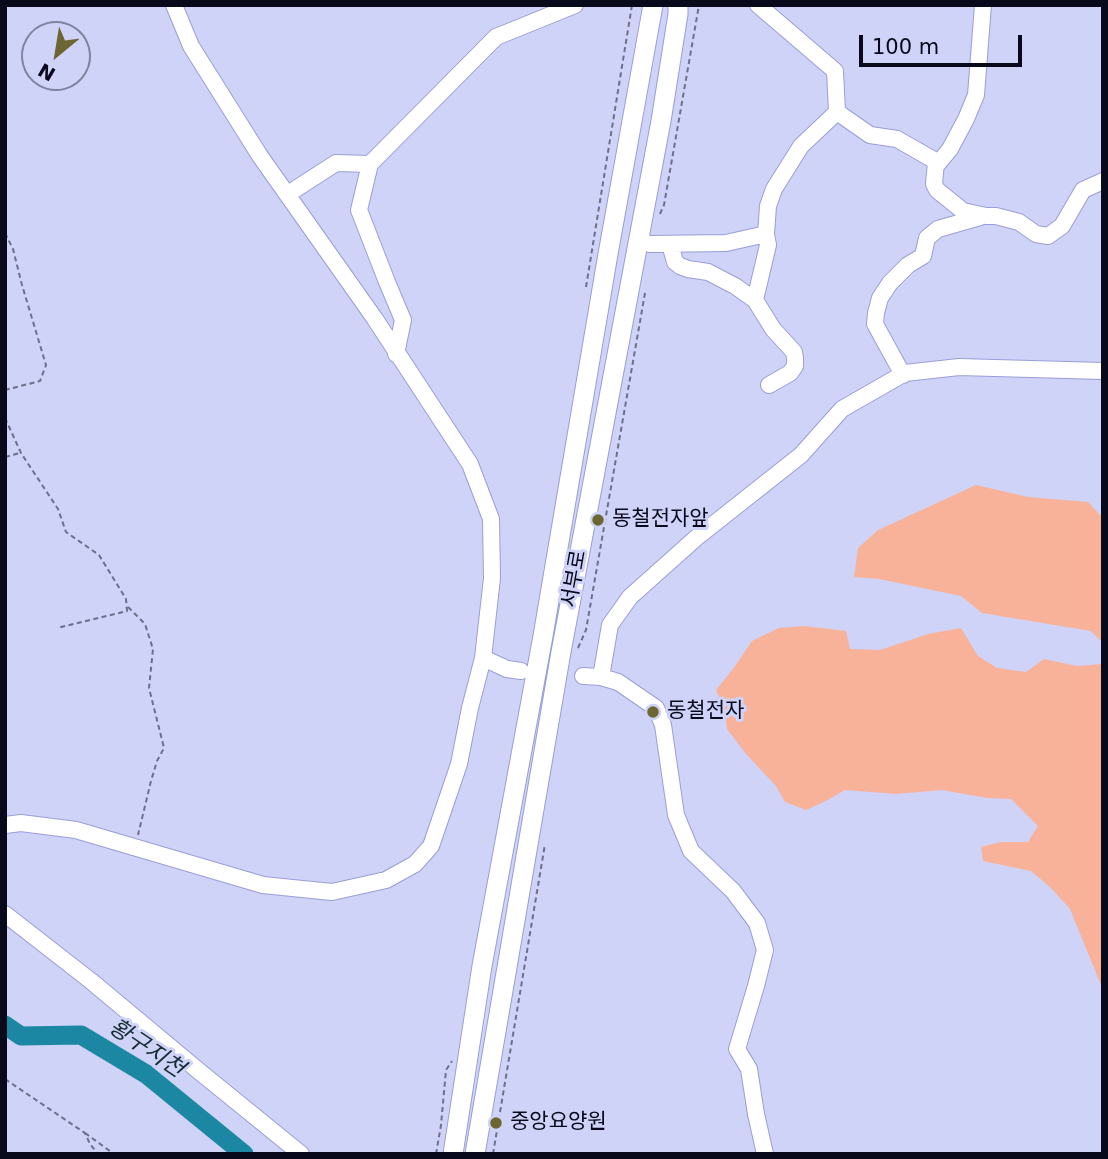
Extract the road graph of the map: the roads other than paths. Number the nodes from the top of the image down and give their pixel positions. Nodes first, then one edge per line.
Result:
1 (174, 5) edge
2 (575, 5) edge
3 (653, 5) edge
4 (678, 5) edge
5 (758, 5) edge
6 (983, 5) edge
7 (836, 112) junction
8 (370, 164) junction
9 (936, 166) junction
10 (1103, 181) edge
11 (288, 194) junction
12 (986, 216) junction
13 (766, 234) junction
14 (638, 241) junction
15 (670, 244) junction
16 (755, 300) junction
17 (396, 354) junction
18 (1103, 371) edge
19 (903, 375) junction
20 (769, 385) dead end
21 (483, 658) junction
22 (521, 671) dead end
23 (583, 676) dead end
24 (601, 677) junction
25 (5, 825) edge
26 (5, 914) edge
27 (301, 1154) edge
28 (453, 1154) edge
29 (475, 1154) edge
30 (765, 1154) edge

1 - 11 street
2 - 8 street
3 - 28 main road, 서부로
4 - 14 main road, 서부로
5 - 7 street
6 - 9 street
7 - 9 street
7 - 13 street
8 - 11 street
8 - 17 street
9 - 12 street
10 - 12 street
11 - 17 street
12 - 19 street
13 - 15 street
13 - 16 street
14 - 15 street
14 - 29 main road, 서부로
15 - 16 street
16 - 20 street
17 - 21 street
18 - 19 street
19 - 24 street
21 - 22 street
21 - 25 street
23 - 24 street
24 - 30 street
26 - 27 street

